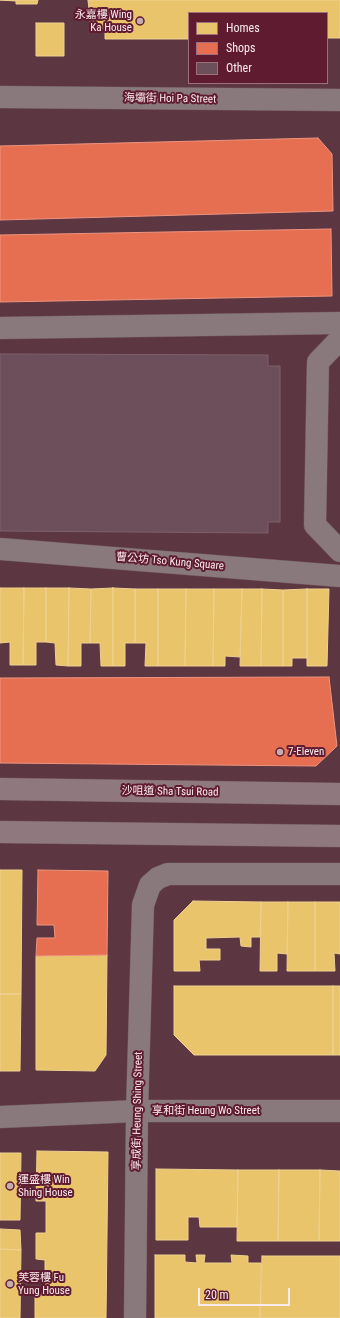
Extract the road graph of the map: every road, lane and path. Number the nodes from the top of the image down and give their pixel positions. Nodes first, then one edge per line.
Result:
1 (0, 98) edge
2 (340, 100) edge
3 (340, 323) edge
4 (0, 328) edge
5 (340, 339) edge
6 (0, 549) edge
7 (340, 551) edge
8 (340, 576) edge
9 (0, 789) edge
10 (340, 794) edge
11 (0, 832) edge
12 (340, 836) edge
13 (340, 874) edge
14 (138, 1111) junction
15 (340, 1111) edge
16 (0, 1117) edge
17 (135, 1318) edge

1 - 2 street, 海壩街 Hoi Pa Street
3 - 4 street
5 - 7 street
6 - 8 street, 曹公坊 Tso Kung Square
9 - 10 main road, 沙咀道 Sha Tsui Road
11 - 12 main road
13 - 14 street, 享成街 Heung Shing Street
14 - 15 street, 享和街 Heung Wo Street
14 - 16 street, 享和街 Heung Wo Street
14 - 17 street, 享成街 Heung Shing Street

